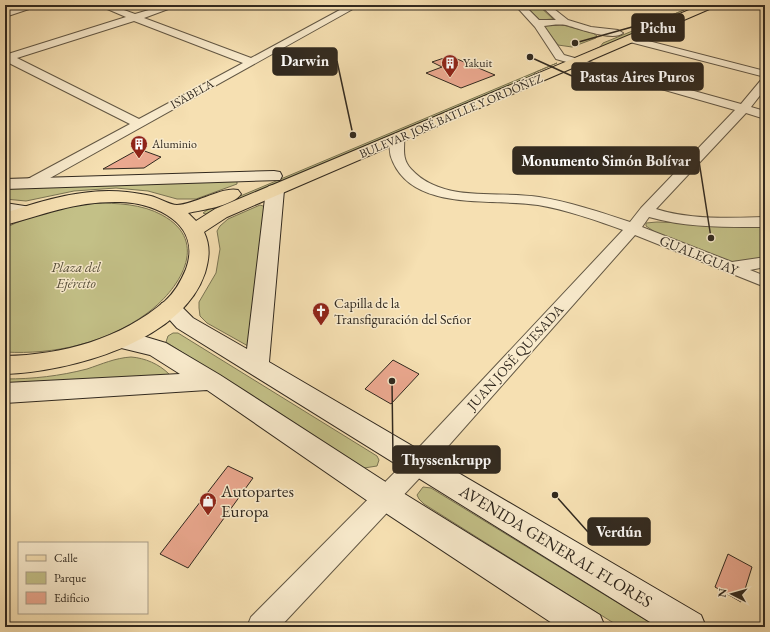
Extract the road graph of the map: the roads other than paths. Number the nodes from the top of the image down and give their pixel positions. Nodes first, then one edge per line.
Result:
1 (37, 5) edge
2 (102, 5) edge
3 (175, 5) edge
4 (356, 5) edge
5 (519, 5) edge
6 (544, 5) edge
7 (685, 5) edge
8 (710, 5) edge
9 (5, 14) edge
10 (135, 18) junction
11 (565, 22) junction
12 (537, 23) junction
13 (618, 33) junction
14 (629, 40) junction
15 (6, 57) edge
16 (560, 57) junction
17 (251, 62) junction
18 (576, 62) junction
19 (765, 74) edge
20 (765, 82) edge
21 (743, 109) junction
22 (765, 115) edge
23 (138, 124) junction
24 (398, 138) junction
25 (275, 183) junction
26 (5, 184) edge
27 (29, 184) junction
28 (5, 208) edge
29 (25, 211) junction
30 (172, 211) junction
31 (646, 211) junction
32 (5, 219) edge
33 (765, 222) edge
34 (633, 228) junction
35 (194, 231) junction
36 (765, 262) edge
37 (729, 268) junction
38 (765, 282) edge
39 (170, 308) junction
40 (121, 340) junction
41 (5, 365) edge
42 (257, 366) junction
43 (211, 381) junction
44 (5, 394) edge
45 (419, 463) junction
46 (385, 497) junction
47 (261, 627) edge
48 (588, 627) edge
49 (689, 627) edge

1 - 9 street
2 - 10 street
3 - 10 street
4 - 17 street, ISABELA
5 - 12 street
6 - 11 street
7 - 13 main road, BULEVAR JOSÉ BATLLE Y ORDÓÑEZ
8 - 14 main road, BULEVAR JOSÉ BATLLE Y ORDÓÑEZ
10 - 15 street
10 - 17 street
11 - 12 street
11 - 13 street
12 - 16 street
13 - 16 main road, BULEVAR JOSÉ BATLLE Y ORDÓÑEZ
14 - 18 main road, BULEVAR JOSÉ BATLLE Y ORDÓÑEZ
14 - 19 street
15 - 23 street
16 - 18 street
16 - 25 main road, BULEVAR JOSÉ BATLLE Y ORDÓÑEZ
17 - 23 street, ISABELA
18 - 21 street
18 - 24 main road, BULEVAR JOSÉ BATLLE Y ORDÓÑEZ
20 - 21 street, JUAN JOSÉ QUESADA
21 - 22 street
21 - 31 street, JUAN JOSÉ QUESADA
23 - 27 street, ISABELA
24 - 25 main road, BULEVAR JOSÉ BATLLE Y ORDÓÑEZ
24 - 34 street, GUALEGUAY
25 - 27 main road, BULEVAR JOSÉ BATLLE Y ORDÓÑEZ
25 - 30 main road, BULEVAR JOSÉ BATLLE Y ORDÓÑEZ
25 - 35 main road, BULEVAR JOSÉ BATLLE Y ORDÓÑEZ
25 - 42 main road
26 - 27 main road
28 - 29 main road
29 - 30 main road
29 - 32 main road
30 - 35 main road
31 - 33 street
31 - 34 street, JUAN JOSÉ QUESADA
34 - 37 street, GUALEGUAY
34 - 45 street, JUAN JOSÉ QUESADA
35 - 39 main road
36 - 37 street
37 - 38 street, GUALEGUAY
39 - 40 main road
39 - 42 main road, AVENIDA GENERAL FLORES
40 - 41 main road
40 - 43 main road
42 - 45 main road, AVENIDA GENERAL FLORES
43 - 44 main road
43 - 46 main road
45 - 46 street, JUAN JOSÉ QUESADA
45 - 49 main road, AVENIDA GENERAL FLORES
46 - 47 street, JUAN JOSÉ QUESADA
46 - 48 main road

